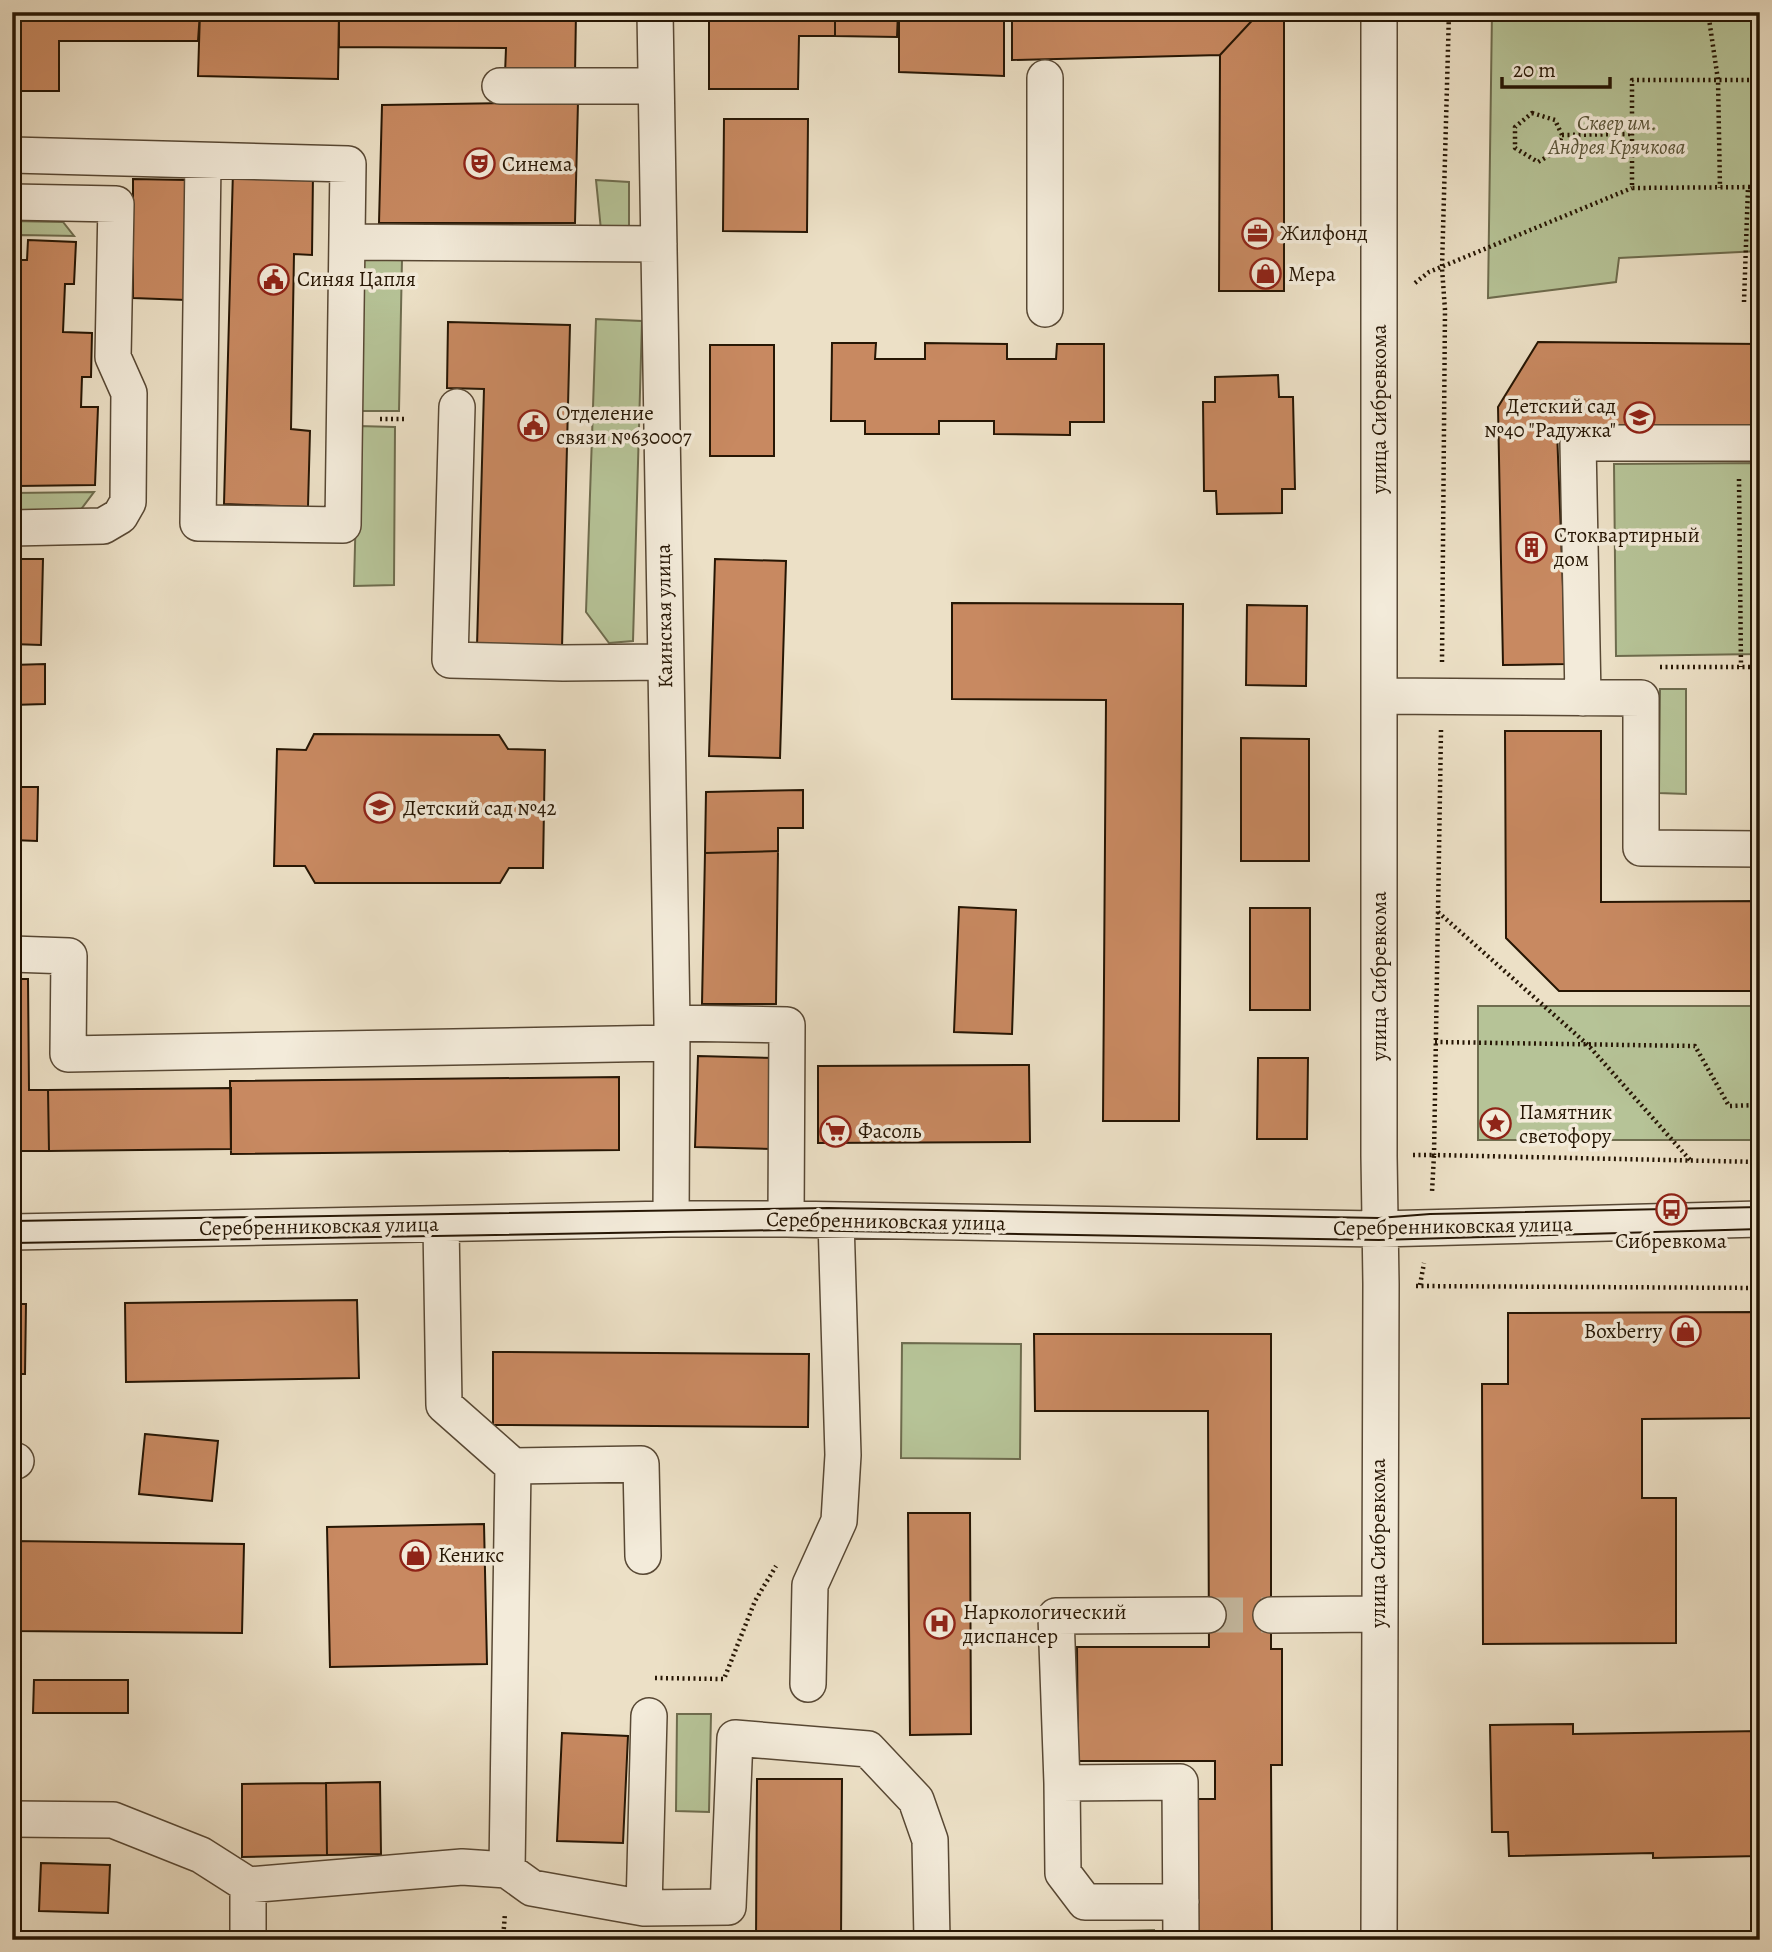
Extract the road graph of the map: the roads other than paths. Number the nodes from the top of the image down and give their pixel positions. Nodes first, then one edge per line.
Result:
1 (655, 12) edge
2 (1379, 12) edge
3 (1045, 78) dead end
4 (500, 86) dead end
5 (656, 86) junction
6 (12, 155) edge
7 (203, 161) junction
8 (12, 202) edge
9 (347, 242) junction
10 (659, 244) junction
11 (1045, 309) dead end
12 (457, 407) dead end
13 (1749, 443) edge
14 (12, 527) edge
15 (664, 662) junction
16 (1379, 696) junction
17 (1583, 698) junction
18 (1760, 849) edge
19 (12, 954) edge
20 (671, 1033) junction
21 (671, 1219) junction
22 (786, 1219) junction
23 (1760, 1219) edge
24 (836, 1220) junction
25 (442, 1224) junction
26 (1379, 1229) junction
27 (12, 1232) edge
28 (513, 1466) junction
29 (643, 1556) dead end
30 (1378, 1614) junction
31 (1208, 1615) tunnel mouth
32 (1271, 1615) tunnel mouth
33 (808, 1684) dead end
34 (649, 1716) dead end
35 (1062, 1783) junction
36 (12, 1819) edge
37 (507, 1870) junction
38 (248, 1885) junction
39 (1181, 1902) junction
40 (644, 1908) junction
41 (248, 1940) edge
42 (932, 1940) edge
43 (1181, 1940) edge
44 (1378, 1940) edge

1 - 5 street, Каинская улица
2 - 16 street, улица Сибревкома
3 - 11 street
4 - 5 street
5 - 10 street, Каинская улица
6 - 7 street
7 - 9 street
7 - 9 street
8 - 14 street
9 - 10 street
10 - 15 street, Каинская улица
12 - 15 street
13 - 17 street
15 - 20 street, Каинская улица
16 - 17 street
16 - 26 street, улица Сибревкома
17 - 18 street
19 - 20 street
20 - 21 street, Каинская улица
20 - 22 street
21 - 22 street, Серебренниковская улица
21 - 25 street, Серебренниковская улица
22 - 24 street, Серебренниковская улица
23 - 26 street, Серебренниковская улица
24 - 26 street, Серебренниковская улица
24 - 33 street
25 - 27 street, Серебренниковская улица
25 - 28 street
26 - 30 street, улица Сибревкома
28 - 29 street
28 - 37 street
30 - 32 street
30 - 44 street, улица Сибревкома
31 - 35 street
34 - 40 street
35 - 39 street
35 - 39 street
36 - 38 street
37 - 38 street
37 - 40 street
38 - 41 street
39 - 43 street
40 - 42 street

